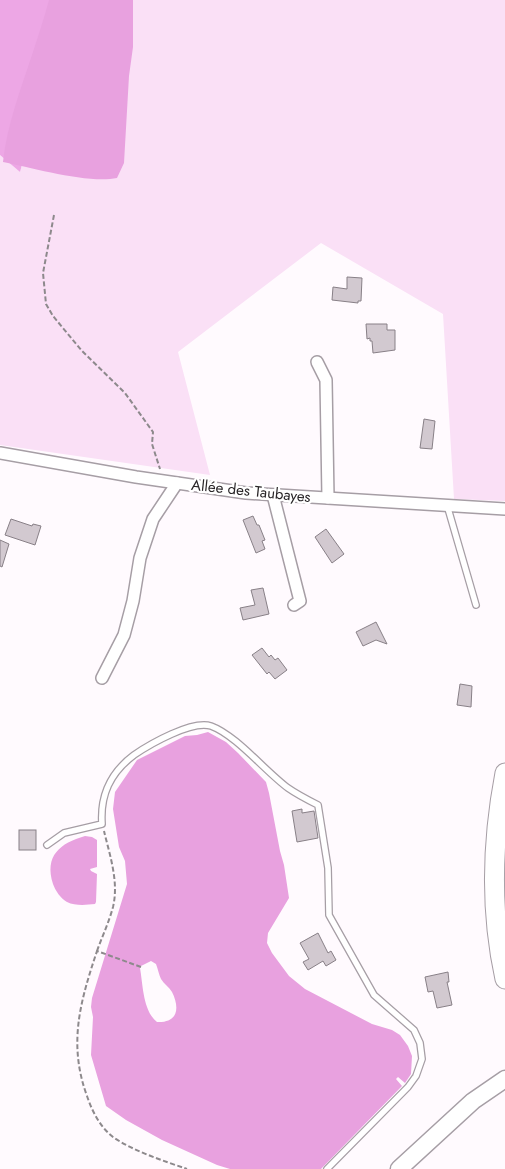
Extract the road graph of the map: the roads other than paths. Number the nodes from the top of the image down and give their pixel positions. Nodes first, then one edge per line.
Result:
1 (317, 362) dead end
2 (0, 453) edge
3 (177, 483) junction
4 (273, 495) junction
5 (328, 498) junction
6 (447, 505) junction
7 (505, 509) edge
8 (294, 605) dead end
9 (476, 605) dead end
10 (102, 678) dead end
11 (505, 772) edge
12 (47, 845) dead end
13 (505, 979) edge
14 (505, 1079) edge
15 (327, 1169) edge
16 (399, 1169) edge

1 - 5 street
2 - 3 street, Allée des Taubayes
3 - 4 street, Allée des Taubayes
3 - 10 street
4 - 5 street, Allée des Taubayes
4 - 8 street
5 - 6 street, Allée des Taubayes
6 - 7 street, Allée des Taubayes
6 - 9 lane
11 - 13 main road
12 - 15 lane
14 - 16 main road

